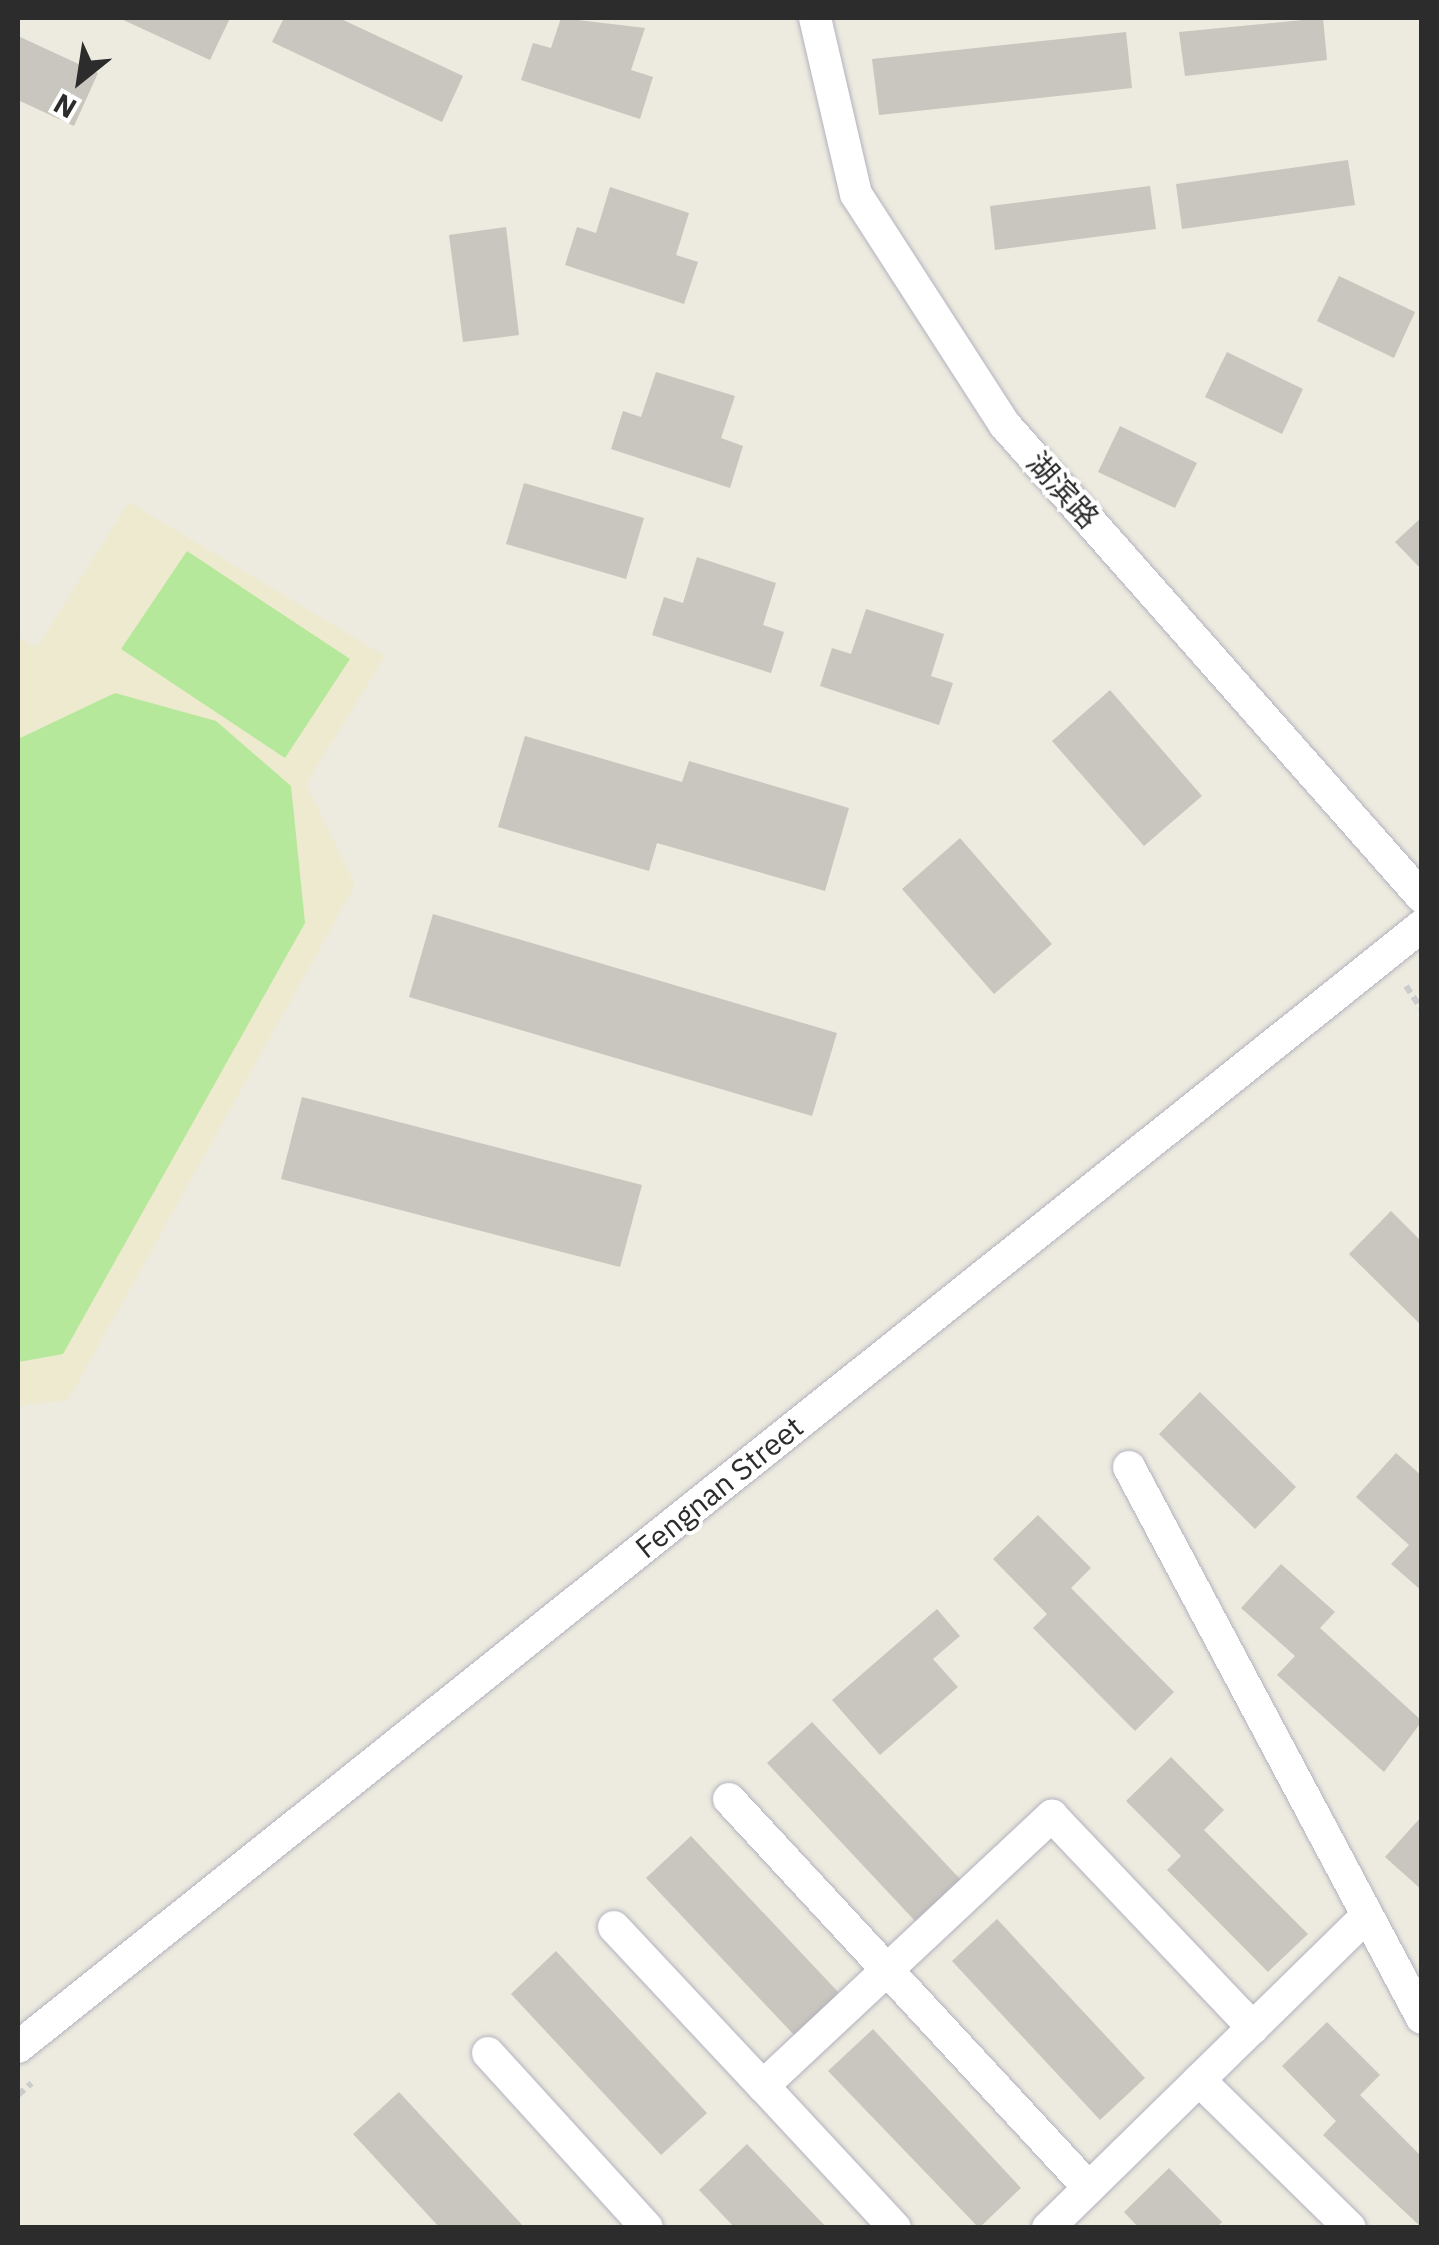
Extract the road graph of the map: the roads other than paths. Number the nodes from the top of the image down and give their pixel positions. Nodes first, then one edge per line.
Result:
1 (815, 18) edge
2 (1422, 898) edge
3 (1422, 926) edge
4 (1129, 1467) dead end
5 (728, 1800) dead end
6 (1367, 1916) junction
7 (614, 1928) dead end
8 (887, 1969) junction
9 (1422, 2018) edge
10 (1253, 2028) junction
11 (18, 2047) edge
12 (488, 2053) dead end
13 (1199, 2080) junction
14 (763, 2086) junction
15 (1089, 2188) junction
16 (647, 2228) edge
17 (895, 2228) edge
18 (1048, 2228) edge
19 (1350, 2228) edge

1 - 2 street, 湖滨路
3 - 11 street, Fengnan Street
4 - 6 street
5 - 8 street
6 - 9 street
6 - 10 street
7 - 14 street
8 - 10 street
8 - 14 street
8 - 15 street
10 - 13 street
12 - 16 street
13 - 15 street
13 - 19 street
14 - 17 street
15 - 18 street

